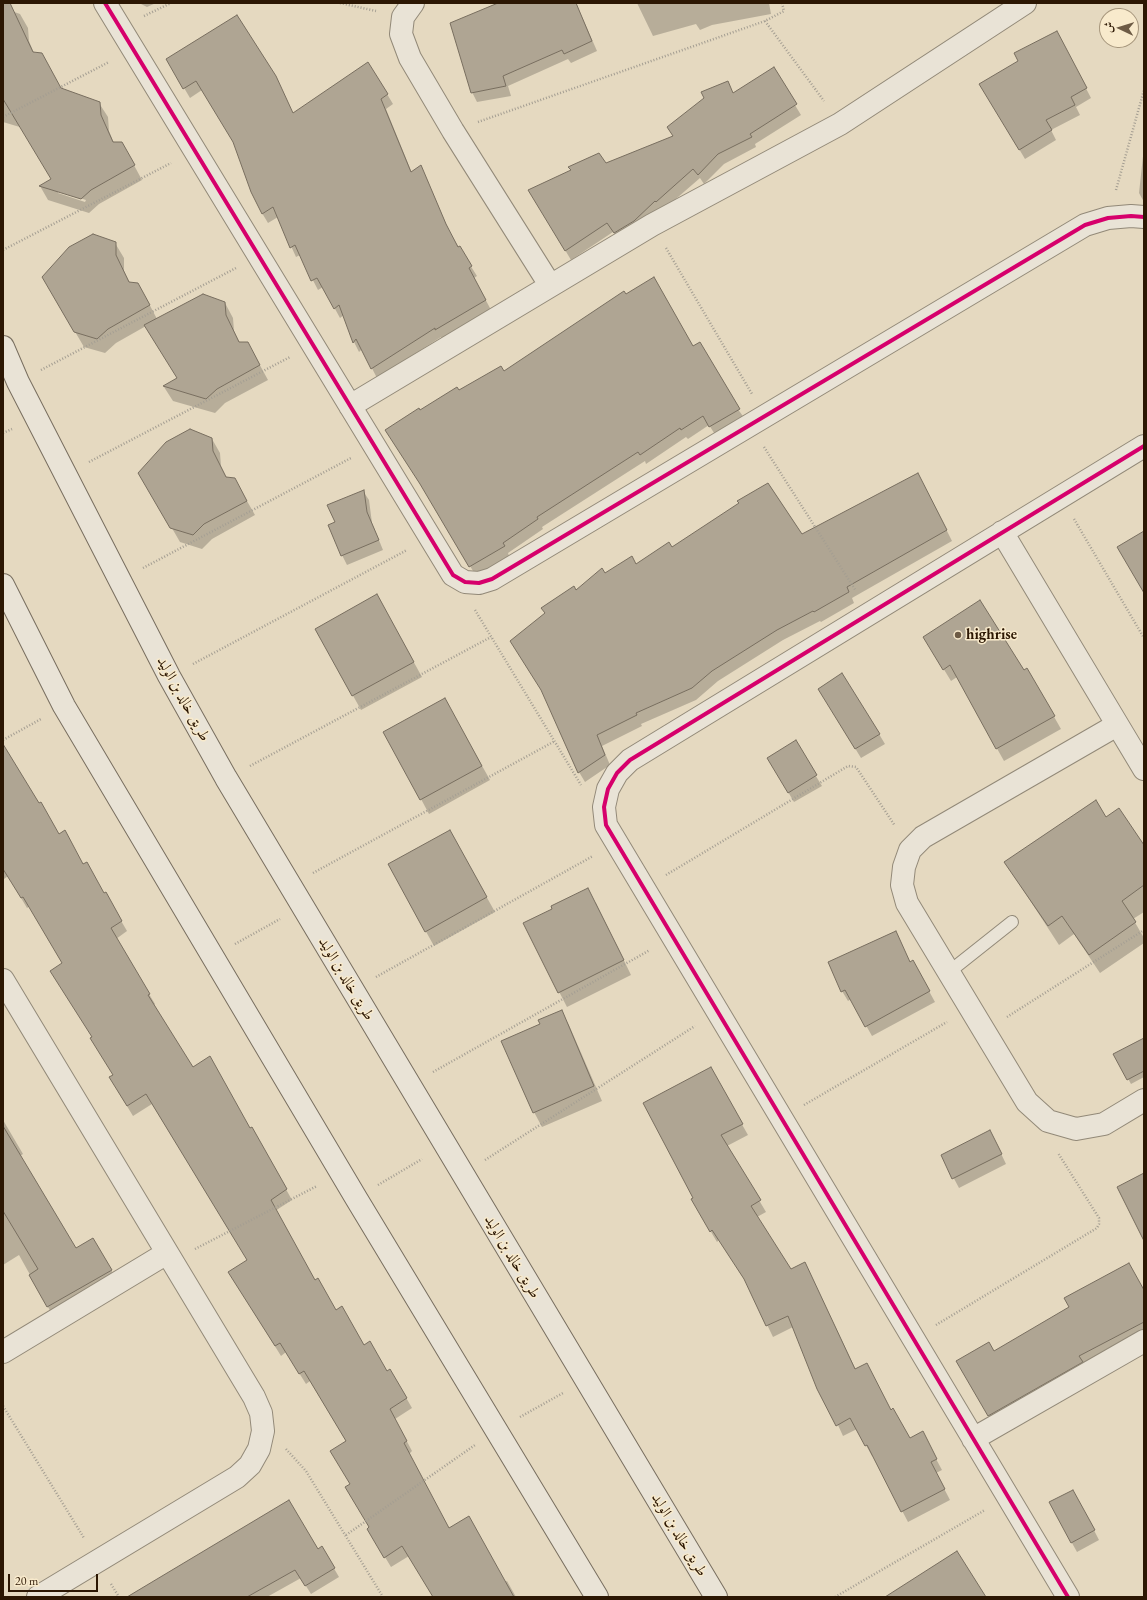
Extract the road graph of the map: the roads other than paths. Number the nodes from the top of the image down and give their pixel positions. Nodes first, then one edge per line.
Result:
1 (105, 3) edge
2 (1025, 3) edge
3 (408, 10) edge
4 (1144, 217) edge
5 (550, 285) junction
6 (3, 347) edge
7 (350, 406) junction
8 (1144, 446) edge
9 (1002, 532) junction
10 (3, 585) edge
11 (1117, 725) junction
12 (1144, 769) edge
13 (1012, 922) dead end
14 (949, 972) junction
15 (3, 980) edge
16 (1144, 1100) edge
17 (169, 1257) junction
18 (1144, 1341) edge
19 (3, 1352) edge
20 (973, 1439) junction
21 (38, 1597) edge
22 (597, 1597) edge
23 (716, 1597) edge
24 (1068, 1597) edge

1 - 7 street
2 - 5 street
3 - 5 street
4 - 7 street
5 - 7 street
6 - 23 street, طريق خالد بن الوليد
8 - 9 street
9 - 11 street
9 - 20 street
10 - 22 street
11 - 12 street
11 - 14 street
13 - 14 lane
14 - 16 street
15 - 17 street
17 - 19 street
17 - 21 street
18 - 20 street
20 - 24 street

